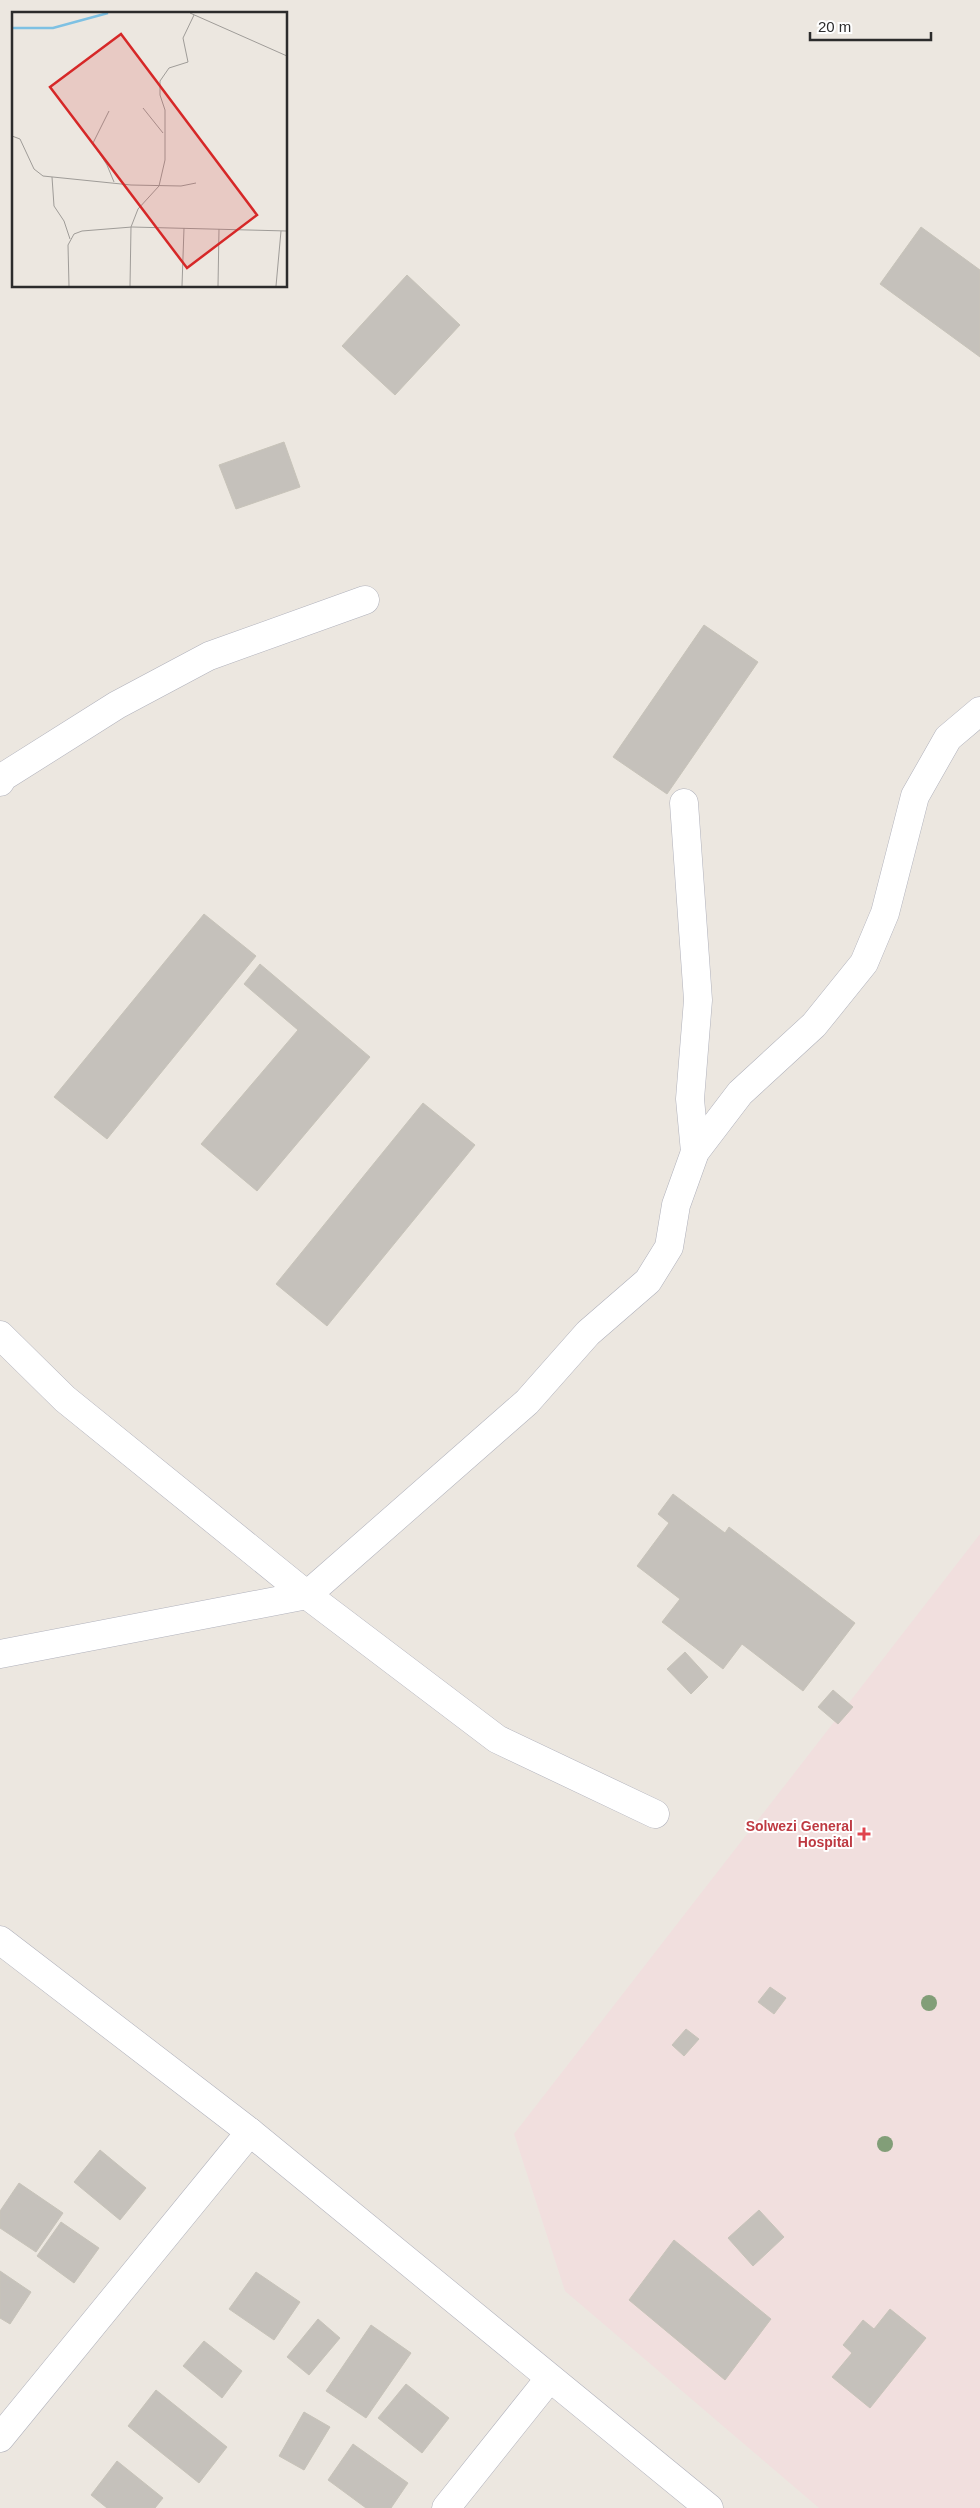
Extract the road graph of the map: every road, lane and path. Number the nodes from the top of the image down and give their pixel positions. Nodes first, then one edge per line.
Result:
1 (364, 600) dead end
2 (980, 711) edge
3 (0, 782) edge
4 (684, 803) dead end
5 (695, 1152) junction
6 (0, 1335) edge
7 (307, 1595) junction
8 (0, 1654) edge
9 (655, 1814) dead end
10 (0, 1940) edge
11 (250, 2132) junction
12 (549, 2379) junction
13 (0, 2438) edge
14 (446, 2508) edge
15 (709, 2508) edge

1 - 3 street
2 - 5 street
4 - 5 street
5 - 7 street
6 - 7 street
7 - 8 street
7 - 9 street
10 - 11 street
11 - 12 street
11 - 13 street
12 - 14 street
12 - 15 street

